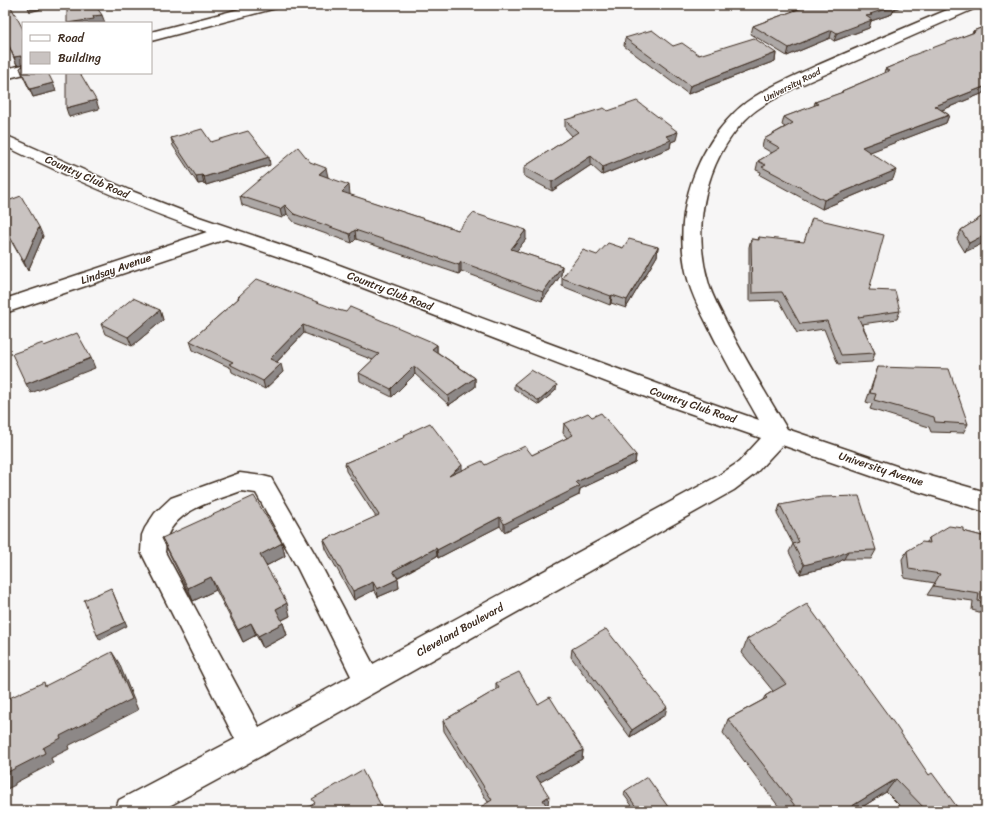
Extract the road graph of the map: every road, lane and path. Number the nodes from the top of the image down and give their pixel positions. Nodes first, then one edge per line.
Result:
1 (271, 5) edge
2 (971, 5) edge
3 (152, 37) edge
4 (22, 70) edge
5 (5, 74) edge
6 (5, 140) edge
7 (227, 232) junction
8 (5, 306) edge
9 (778, 434) junction
10 (986, 502) edge
11 (368, 681) junction
12 (253, 745) junction
13 (130, 811) edge

1 - 3 street
2 - 9 street, University Road
4 - 5 street
6 - 7 street, Country Club Road
7 - 8 street, Lindsay Avenue
7 - 9 street, Country Club Road
9 - 10 street, University Avenue
9 - 11 street, Cleveland Boulevard
11 - 12 street, Cleveland Boulevard
11 - 12 street
12 - 13 street, Cleveland Boulevard

